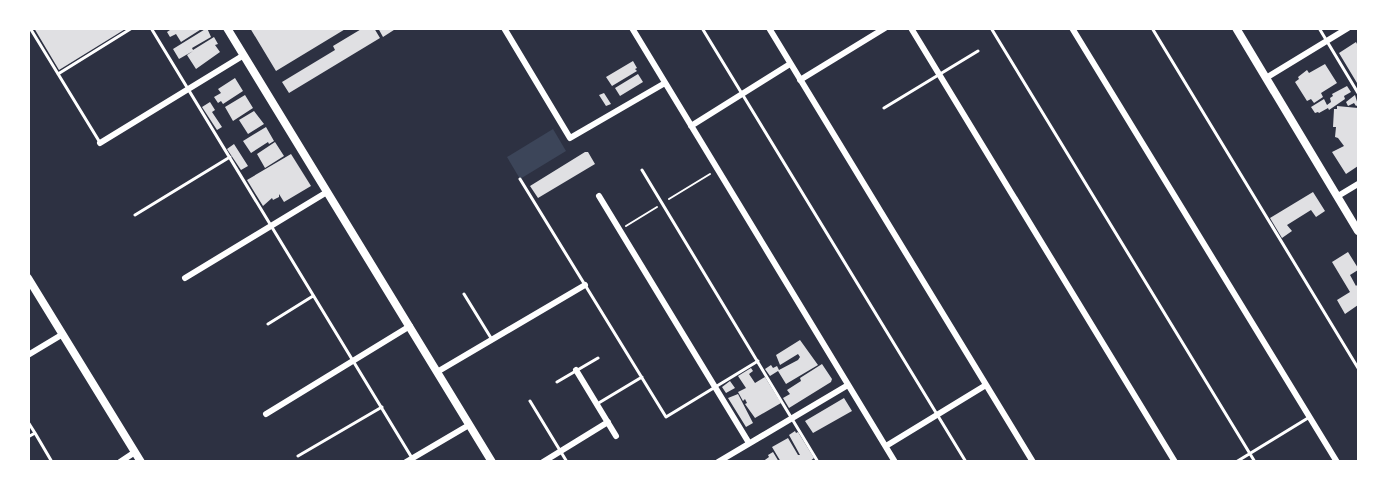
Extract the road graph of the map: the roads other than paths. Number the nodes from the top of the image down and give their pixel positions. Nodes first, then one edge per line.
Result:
1 (30, 28) edge
2 (132, 28) edge
3 (151, 28) edge
4 (227, 28) edge
5 (504, 28) edge
6 (632, 28) edge
7 (702, 28) edge
8 (769, 28) edge
9 (911, 28) edge
10 (991, 28) edge
11 (1072, 28) edge
12 (1152, 28) edge
13 (1236, 28) edge
14 (1319, 28) edge
15 (1348, 28) edge
16 (880, 30) edge
17 (1327, 41) junction
18 (978, 51) dead end
19 (244, 55) junction
20 (790, 64) junction
21 (58, 74) junction
22 (939, 75) junction
23 (1266, 78) junction
24 (800, 80) junction
25 (664, 82) junction
26 (188, 89) junction
27 (1359, 93) edge
28 (742, 94) junction
29 (884, 108) dead end
30 (691, 126) junction
31 (100, 143) joint
32 (230, 157) junction
33 (642, 170) dead end
34 (520, 179) dead end
35 (1359, 184) edge
36 (327, 192) junction
37 (599, 196) dead end
38 (1338, 196) junction
39 (135, 215) dead end
40 (271, 226) junction
41 (1359, 231) edge
42 (28, 278) edge
43 (185, 278) dead end
44 (585, 285) junction
45 (464, 294) dead end
46 (313, 296) junction
47 (268, 324) dead end
48 (410, 326) junction
49 (63, 334) junction
50 (492, 340) junction
51 (28, 355) edge
52 (598, 358) dead end
53 (353, 360) junction
54 (758, 361) junction
55 (1359, 368) edge
56 (576, 370) junction
57 (437, 372) junction
58 (642, 377) junction
59 (557, 382) dead end
60 (848, 385) junction
61 (986, 385) junction
62 (715, 387) junction
63 (530, 401) dead end
64 (597, 404) junction
65 (381, 407) junction
66 (266, 414) dead end
67 (937, 415) junction
68 (1310, 417) junction
69 (792, 418) junction
70 (608, 422) junction
71 (28, 423) edge
72 (469, 425) junction
73 (35, 433) junction
74 (616, 436) dead end
75 (28, 437) edge
76 (749, 443) junction
77 (886, 446) junction
78 (560, 451) junction
79 (135, 452) junction
80 (1250, 453) junction
81 (298, 456) dead end
82 (409, 460) edge
83 (52, 462) edge
84 (120, 462) edge
85 (141, 462) edge
86 (492, 462) edge
87 (543, 462) edge
88 (567, 462) edge
89 (718, 462) edge
90 (818, 462) edge
91 (895, 462) edge
92 (966, 462) edge
93 (1033, 462) edge
94 (1175, 462) edge
95 (1236, 462) edge
96 (1256, 462) edge
97 (1337, 462) edge

1 - 21 lane
2 - 21 lane
3 - 26 lane
4 - 19 street
5 - 25 street
6 - 25 street
7 - 28 lane
8 - 20 street
9 - 22 street
10 - 80 lane
11 - 68 street
12 - 55 lane
13 - 23 street
14 - 17 lane
15 - 17 street
16 - 24 street
17 - 23 street
17 - 27 lane
18 - 22 lane
19 - 26 street
19 - 36 street
20 - 24 street
20 - 28 street
21 - 31 lane
22 - 29 lane
22 - 94 street
23 - 38 street
24 - 61 street
25 - 30 street
26 - 31 street
26 - 32 lane
28 - 30 street
28 - 67 lane
30 - 60 street
32 - 39 lane
32 - 40 lane
33 - 54 lane
34 - 44 lane
35 - 38 street
36 - 40 street
36 - 48 street
37 - 62 street
38 - 41 street
40 - 43 street
40 - 46 lane
42 - 49 street
44 - 50 street
44 - 58 lane
45 - 50 lane
46 - 47 lane
46 - 53 lane
48 - 53 street
48 - 57 street
49 - 51 street
49 - 79 street
50 - 57 street
52 - 56 lane
53 - 65 lane
53 - 66 street
54 - 62 lane
54 - 69 lane
56 - 59 lane
56 - 64 street
57 - 72 street
58 - 62 lane
58 - 64 lane
60 - 69 street
60 - 77 street
61 - 67 street
61 - 93 street
62 - 76 street
63 - 78 lane
64 - 70 street
65 - 81 lane
65 - 82 lane
67 - 77 street
67 - 92 lane
68 - 80 lane
68 - 97 street
69 - 76 street
69 - 90 lane
70 - 74 street
70 - 78 street
71 - 73 lane
72 - 82 street
72 - 86 street
73 - 75 lane
73 - 83 lane
76 - 89 street
77 - 91 street
78 - 87 street
78 - 88 lane
79 - 84 street
79 - 85 street
80 - 95 lane
80 - 96 lane

